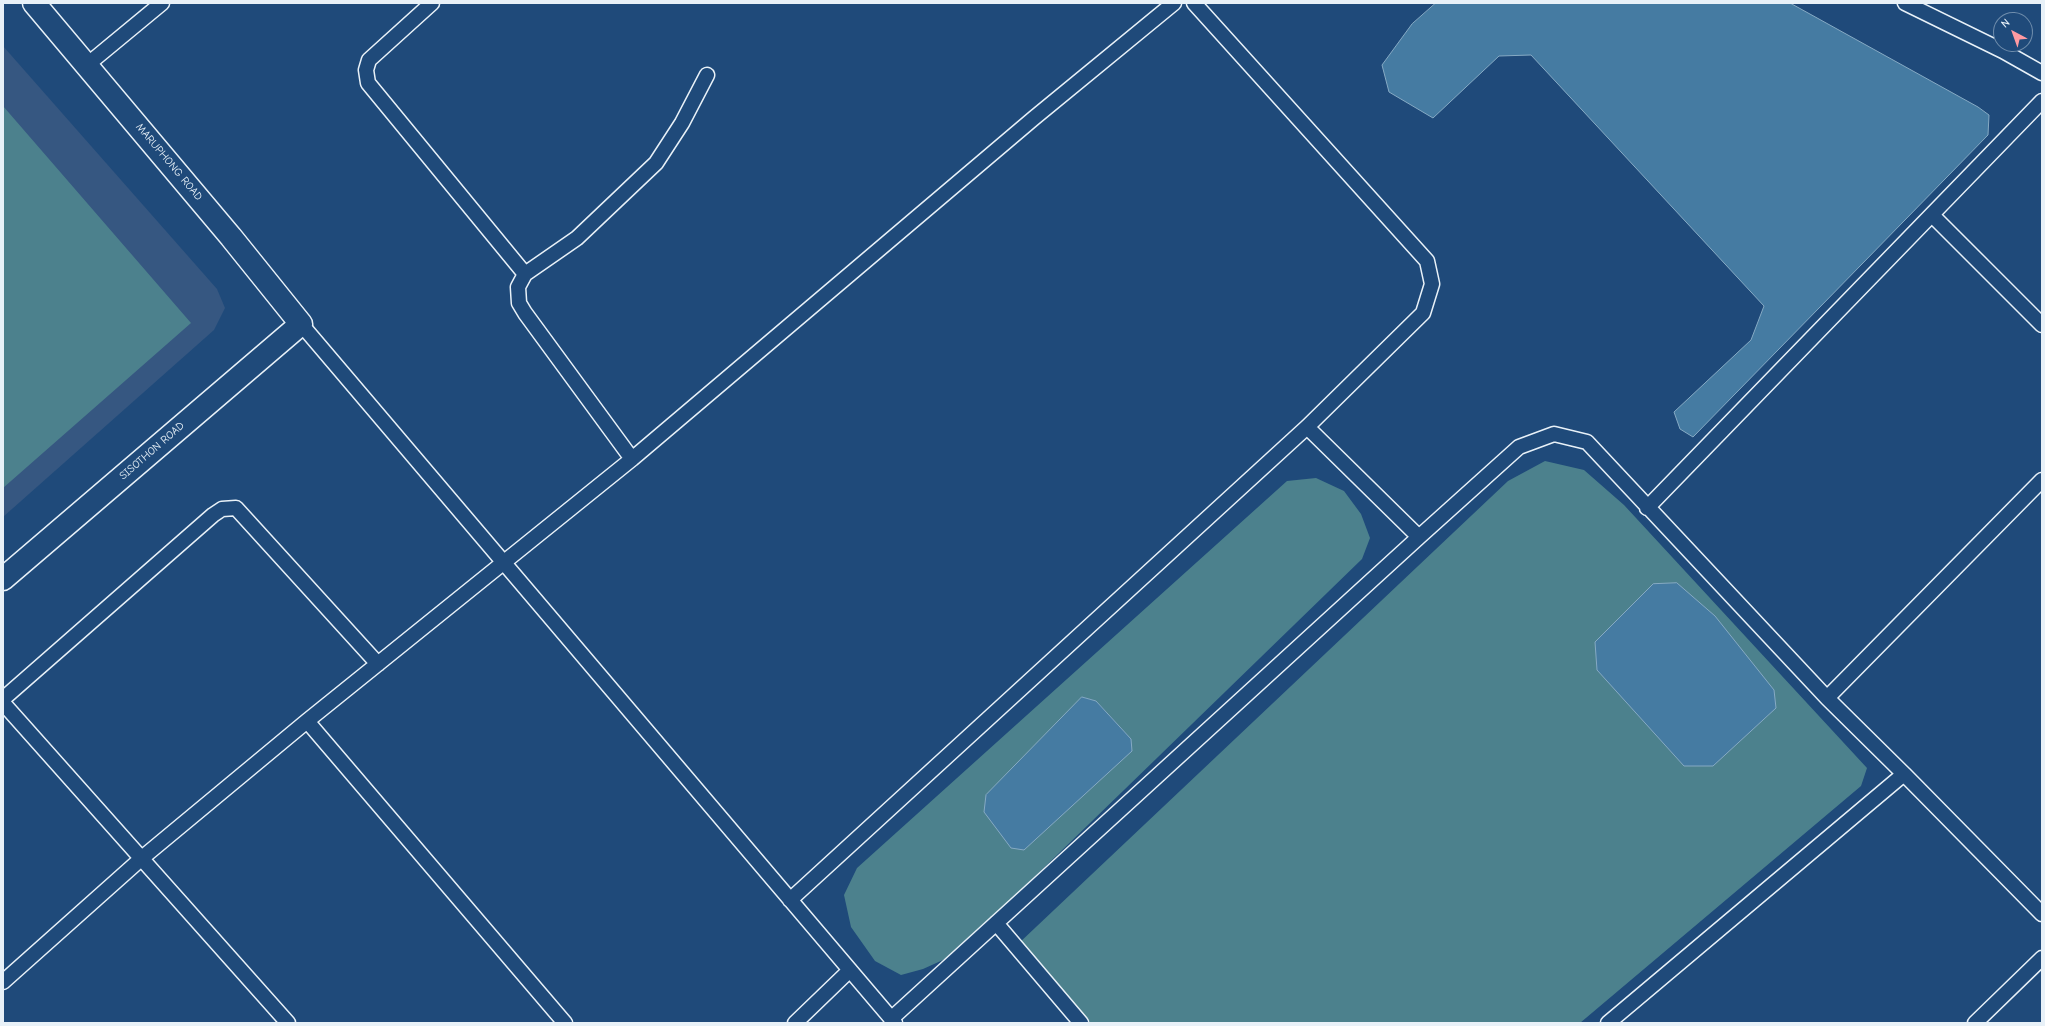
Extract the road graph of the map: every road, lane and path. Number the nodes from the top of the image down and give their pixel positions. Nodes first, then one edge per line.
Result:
1 (34, 3) edge
2 (162, 3) edge
3 (432, 3) edge
4 (1174, 3) edge
5 (1194, 3) edge
6 (1905, 3) edge
7 (87, 65) junction
8 (2042, 73) edge
9 (707, 75) dead end
10 (2042, 100) edge
11 (1932, 215) junction
12 (525, 274) junction
13 (301, 324) junction
14 (2042, 324) edge
15 (1307, 428) junction
16 (632, 458) junction
17 (2042, 480) edge
18 (1647, 508) junction
19 (1418, 537) junction
20 (503, 562) junction
21 (3, 579) edge
22 (378, 664) junction
23 (1827, 698) junction
24 (3, 699) edge
25 (3, 703) edge
26 (307, 721) junction
27 (1904, 774) junction
28 (142, 858) junction
29 (790, 900) junction
30 (2042, 914) edge
31 (996, 923) junction
32 (2042, 958) edge
33 (850, 970) junction
34 (3, 982) edge
35 (893, 1021) edge
36 (288, 1023) edge
37 (565, 1023) edge
38 (795, 1023) edge
39 (1081, 1023) edge
40 (1608, 1023) edge
41 (1975, 1023) edge

1 - 7 main road, MARUPHONG ROAD
2 - 7 lane
3 - 12 lane
4 - 16 lane
5 - 15 lane
6 - 8 lane
7 - 13 main road, MARUPHONG ROAD
9 - 12 lane
10 - 11 lane
11 - 14 lane
11 - 18 lane
12 - 16 lane
13 - 20 lane
13 - 21 main road, SISOTHON ROAD
15 - 19 lane
15 - 29 lane
16 - 20 lane
17 - 23 lane
18 - 19 lane
18 - 23 lane
19 - 31 lane
20 - 22 lane
20 - 29 lane
22 - 24 lane
22 - 26 lane
23 - 27 lane
25 - 28 lane
26 - 28 lane
26 - 37 lane
27 - 30 lane
27 - 40 lane
28 - 34 lane
28 - 36 lane
29 - 33 lane
31 - 35 lane
31 - 39 lane
32 - 41 lane
33 - 35 lane
33 - 38 lane

